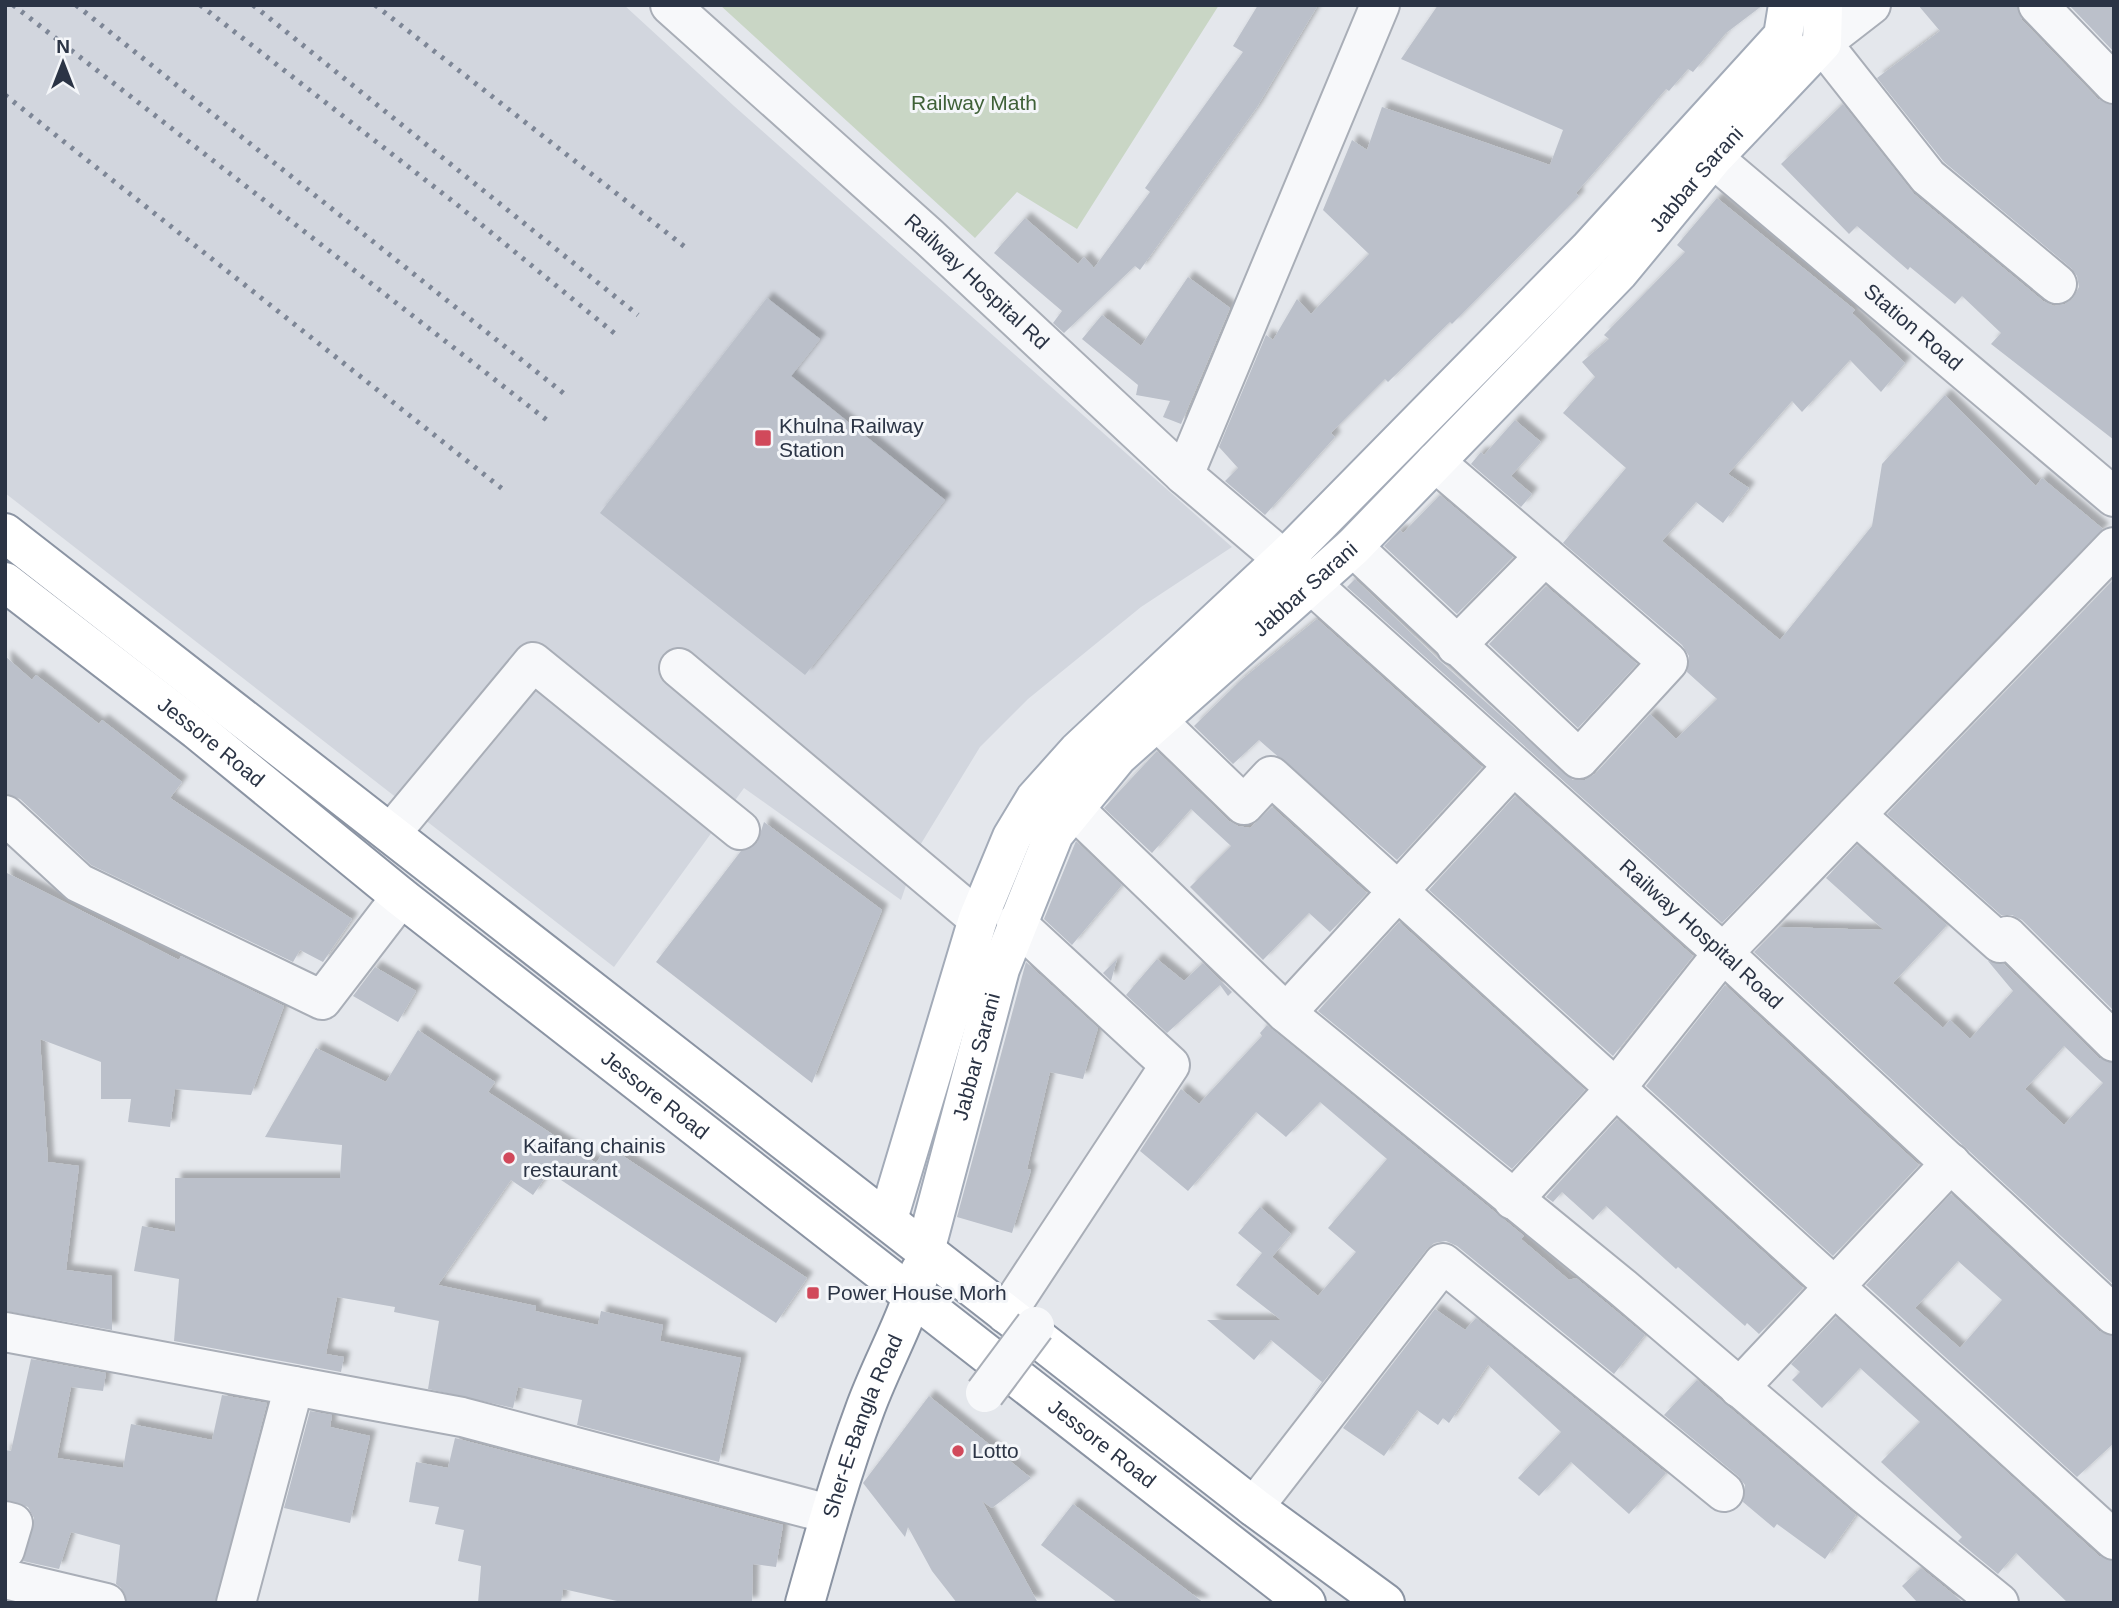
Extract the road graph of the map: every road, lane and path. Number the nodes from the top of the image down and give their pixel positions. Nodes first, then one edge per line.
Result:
1 (670, 5) edge
2 (1380, 5) edge
3 (1788, 5) edge
4 (1823, 5) edge
5 (1871, 5) edge
6 (2038, 5) edge
7 (1822, 43) junction
8 (2114, 84) edge
9 (1713, 158) junction
10 (2057, 284) dead end
11 (1435, 462) junction
12 (1184, 475) junction
13 (2114, 497) edge
14 (5, 533) edge
15 (1353, 547) junction
16 (2114, 547) edge
17 (1545, 556) junction
18 (1283, 559) junction
19 (5, 582) edge
20 (1311, 584) junction
21 (1456, 646) junction
22 (679, 668) dead end
23 (1156, 720) junction
24 (1513, 765) junction
25 (1074, 809) junction
26 (5, 815) edge
27 (1856, 815) junction
28 (740, 830) dead end
29 (391, 833) junction
30 (1397, 890) junction
31 (401, 897) junction
32 (978, 919) junction
33 (1016, 923) junction
34 (1723, 953) junction
35 (1286, 1013) junction
36 (2114, 1042) edge
37 (1616, 1088) junction
38 (1951, 1163) junction
39 (1513, 1200) junction
40 (888, 1219) junction
41 (925, 1251) junction
42 (1836, 1287) junction
43 (914, 1295) junction
44 (2114, 1315) edge
45 (1020, 1320) junction
46 (5, 1332) edge
47 (294, 1385) junction
48 (1739, 1388) junction
49 (985, 1393) dead end
50 (1724, 1492) dead end
51 (1254, 1507) junction
52 (830, 1514) junction
53 (5, 1521) edge
54 (2114, 1540) edge
55 (5, 1550) edge
56 (5, 1579) edge
57 (106, 1603) edge
58 (236, 1603) edge
59 (805, 1603) edge
60 (1307, 1603) edge
61 (1385, 1603) edge
62 (1999, 1603) edge

1 - 12 street, Railway Hospital Rd
2 - 12 street
3 - 18 main road, Jabbar Sarani
4 - 7 main road
5 - 7 street
6 - 8 street
7 - 9 main road, Jabbar Sarani
7 - 10 street
9 - 11 main road, Jabbar Sarani
9 - 13 street, Station Road
11 - 15 main road, Jabbar Sarani
11 - 17 street
12 - 18 street, Railway Hospital Rd
14 - 29 main road
15 - 20 main road, Jabbar Sarani
15 - 21 street
16 - 27 street
17 - 21 street
17 - 21 street
18 - 20 street, Railway Hospital Road
18 - 32 main road, Jabbar Sarani
19 - 31 main road, Jessore Road
20 - 23 main road, Jabbar Sarani
20 - 24 street, Railway Hospital Road
22 - 32 street
23 - 25 main road, Jabbar Sarani
23 - 30 street
24 - 30 street
24 - 34 street, Railway Hospital Road
25 - 33 main road, Jabbar Sarani
25 - 35 street
26 - 31 street
27 - 34 street
27 - 36 street
28 - 29 street
29 - 40 main road
30 - 35 street
30 - 37 street
31 - 43 main road, Jessore Road
32 - 40 main road, Jabbar Sarani
33 - 41 main road, Jabbar Sarani
33 - 45 street
34 - 37 street
34 - 38 street, Railway Hospital Road
35 - 39 street
37 - 39 street
37 - 42 street
38 - 42 street
38 - 44 street, Railway Hospital Road
39 - 48 street
40 - 41 main road
41 - 43 main road, Sher-E-Bangla Road
41 - 45 main road
42 - 48 street
42 - 54 street
43 - 52 main road, Sher-E-Bangla Road
43 - 60 main road, Jessore Road
45 - 49 street, bridge
45 - 51 main road
46 - 47 street
47 - 52 street
47 - 58 street
48 - 62 street
50 - 51 street
51 - 61 main road
52 - 59 main road, Sher-E-Bangla Road
53 - 55 street
56 - 57 street

